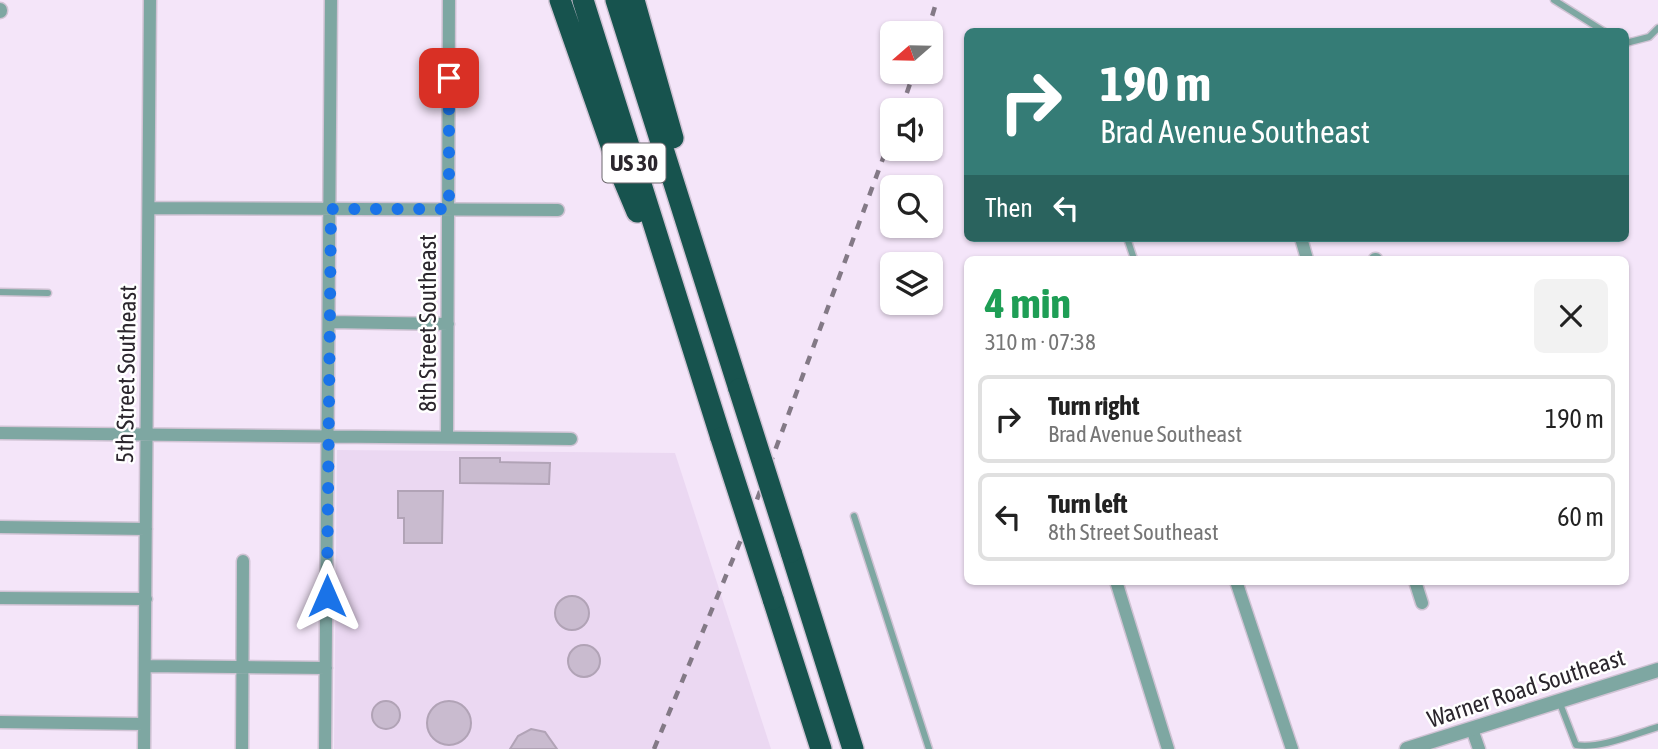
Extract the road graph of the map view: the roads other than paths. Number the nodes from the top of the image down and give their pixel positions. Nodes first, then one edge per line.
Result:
1 (6, 0) edge
2 (150, 0) edge
3 (331, 0) edge
4 (449, 0) edge
5 (561, 0) edge
6 (583, 0) edge
7 (616, 0) edge
8 (634, 0) edge
9 (1554, 0) edge
10 (0, 11) edge
11 (1599, 28) edge
12 (1658, 28) edge
13 (1629, 42) edge
14 (149, 208) junction
15 (331, 209) junction
16 (449, 209) junction
17 (558, 210) dead end
18 (686, 223) junction
19 (0, 292) edge
20 (48, 293) dead end
21 (330, 321) junction
22 (448, 324) junction
23 (685, 325) junction
24 (0, 433) edge
25 (147, 434) junction
26 (328, 436) junction
27 (447, 437) junction
28 (572, 439) dead end
29 (855, 516) dead end
30 (0, 527) edge
31 (146, 529) junction
32 (243, 561) dead end
33 (1117, 585) edge
34 (1237, 585) edge
35 (1416, 585) edge
36 (0, 598) edge
37 (146, 599) junction
38 (1422, 603) dead end
39 (145, 666) junction
40 (242, 668) junction
41 (326, 668) junction
42 (1658, 670) edge
43 (1559, 701) junction
44 (0, 722) edge
45 (145, 724) junction
46 (1658, 727) edge
47 (1472, 729) junction
48 (145, 749) edge
49 (242, 749) edge
50 (326, 749) edge
51 (821, 749) edge
52 (853, 749) edge
53 (929, 749) edge
54 (1168, 749) edge
55 (1292, 749) edge
56 (1407, 749) edge
57 (1479, 749) edge

1 - 10 street
2 - 14 street, 5th Street Southeast
3 - 15 street
4 - 16 street, 8th Street Southeast
5 - 23 highway
6 - 23 highway, US 30
7 - 18 highway, US 30
8 - 18 highway
9 - 11 lane
12 - 13 lane
14 - 15 street
14 - 25 street, 5th Street Southeast
15 - 16 street
15 - 21 street
16 - 17 street
16 - 22 street, 8th Street Southeast
18 - 52 highway, US 30, bridge
19 - 20 lane
21 - 22 street
21 - 26 street
22 - 27 street, 8th Street Southeast
23 - 51 highway, US 30, bridge
24 - 25 street
25 - 26 street
25 - 31 street, 5th Street Southeast
26 - 27 street
26 - 41 street
27 - 28 street
29 - 53 lane
30 - 31 street
31 - 37 street, 5th Street Southeast
32 - 40 street
33 - 54 street
34 - 55 street
35 - 38 street
36 - 37 street
37 - 39 street, 5th Street Southeast
39 - 40 street
39 - 45 street, 5th Street Southeast
40 - 41 street
40 - 49 street
41 - 50 street
42 - 43 street, Warner Road Southeast
43 - 46 lane
43 - 47 street, Warner Road Southeast
44 - 45 street
45 - 48 street, 5th Street Southeast
47 - 56 street, Warner Road Southeast
47 - 57 street

